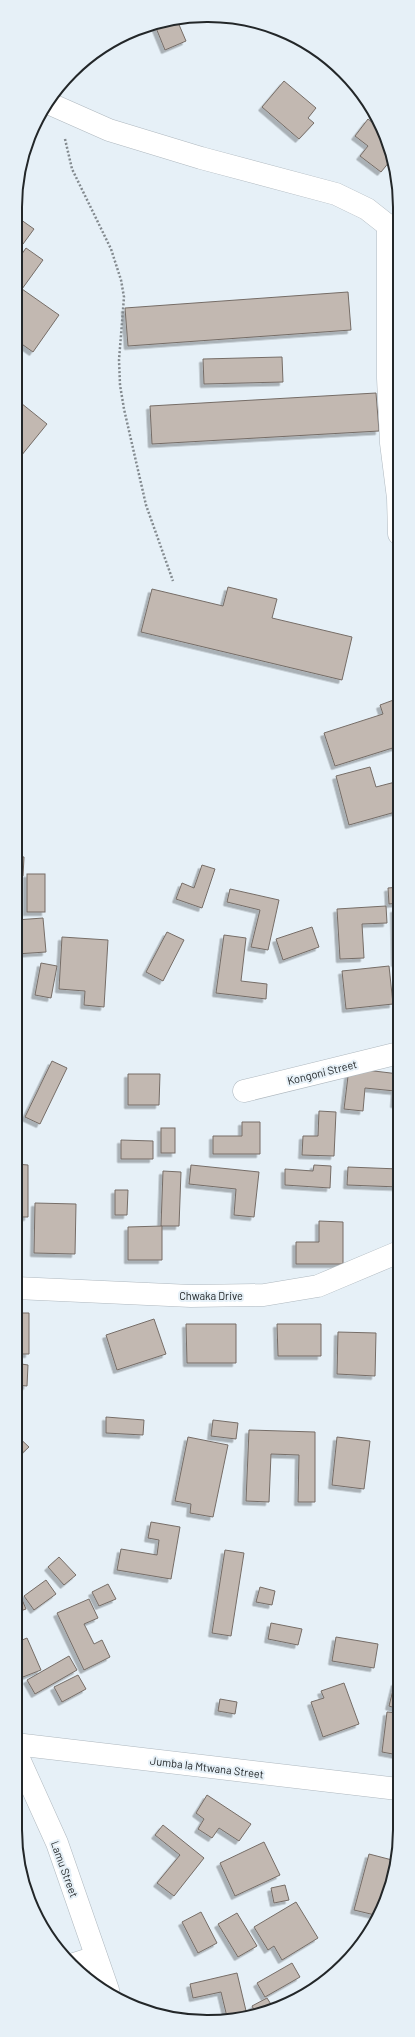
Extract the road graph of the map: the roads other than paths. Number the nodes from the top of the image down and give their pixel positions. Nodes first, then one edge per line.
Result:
1 (52, 106) edge
2 (393, 229) edge
3 (393, 255) edge
4 (393, 459) edge
5 (393, 1054) edge
6 (244, 1091) dead end
7 (393, 1255) edge
8 (22, 1288) edge
9 (22, 1745) edge
10 (22, 1766) edge
11 (393, 1788) edge
12 (96, 1957) junction
13 (78, 1963) edge
14 (106, 1985) edge

1 - 2 street
3 - 4 street
5 - 6 street, Kongoni Street
7 - 8 street, Chwaka Drive
9 - 11 street, Jumba la Mtwana Street
10 - 12 street, Lamu Street
12 - 13 street
12 - 14 street, Lamu Street

